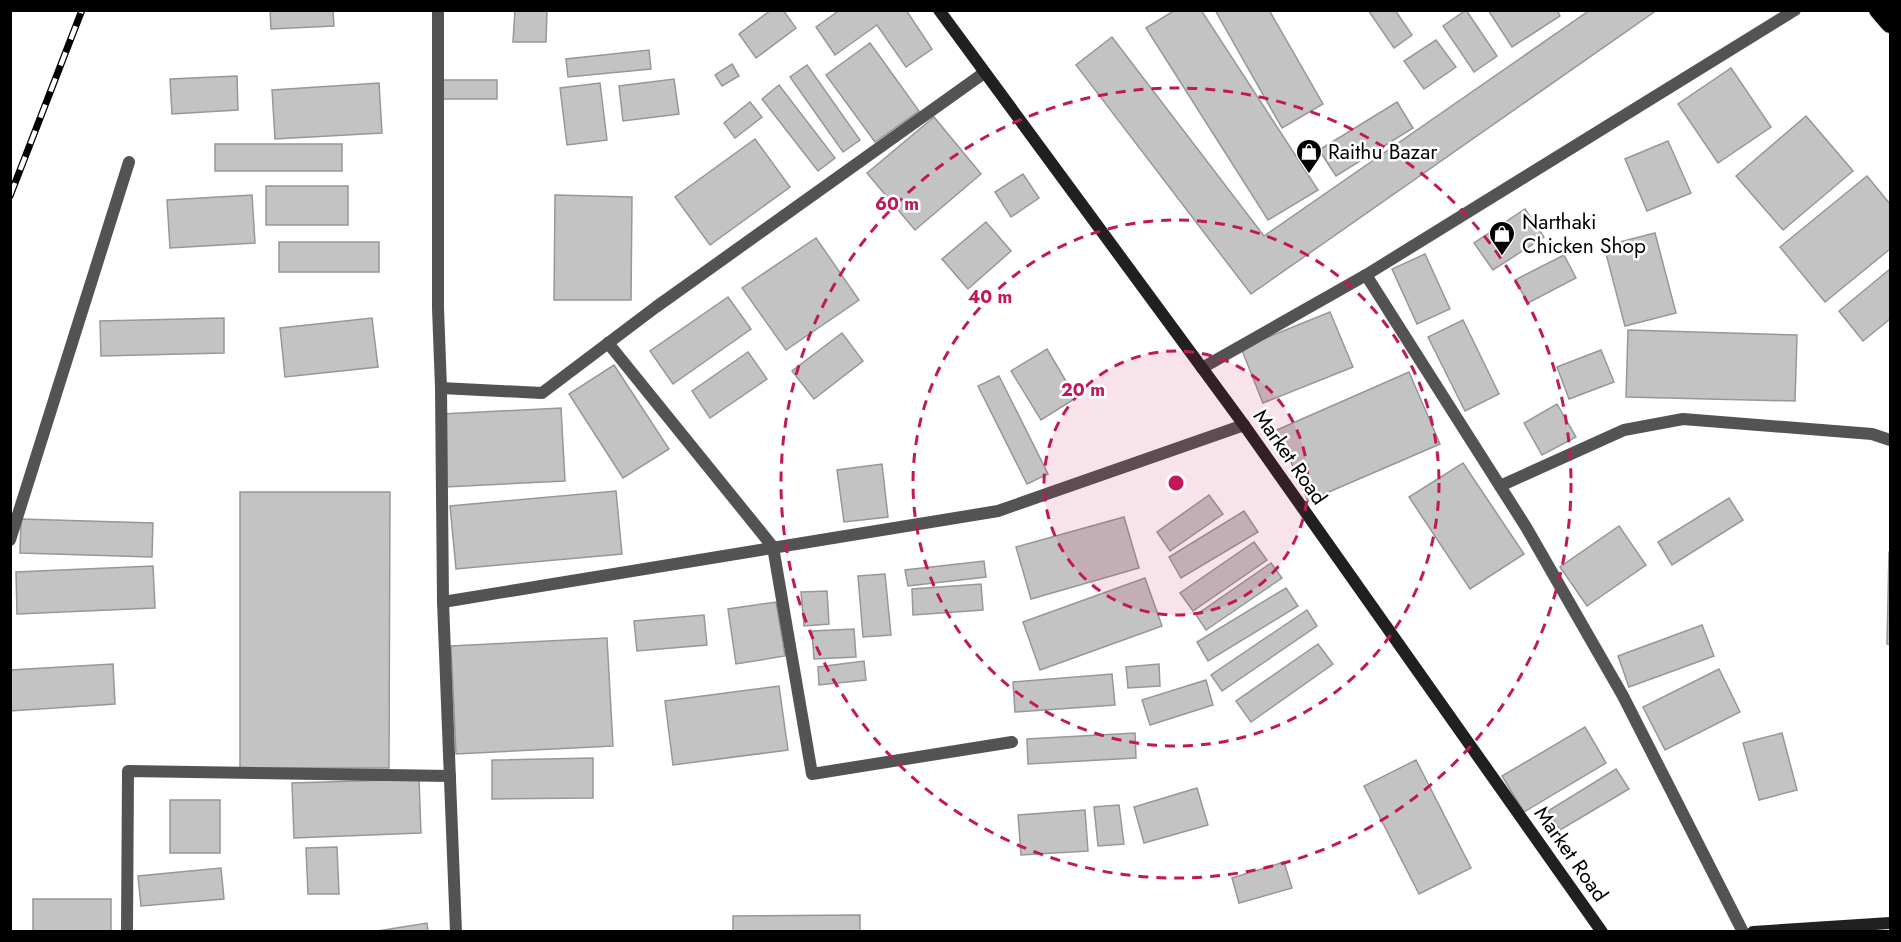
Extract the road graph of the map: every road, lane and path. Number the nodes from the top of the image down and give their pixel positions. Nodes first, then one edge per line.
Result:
1 (438, 10) edge
2 (939, 10) edge
3 (1795, 10) edge
4 (1878, 10) edge
5 (1890, 24) edge
6 (984, 73) junction
7 (129, 162) dead end
8 (1366, 276) junction
9 (608, 343) junction
10 (1202, 368) junction
11 (441, 388) junction
12 (1244, 425) junction
13 (1890, 440) edge
14 (1500, 486) junction
15 (10, 540) edge
16 (773, 547) junction
17 (443, 602) junction
18 (1012, 742) dead end
19 (450, 776) junction
20 (1890, 923) edge
21 (127, 932) edge
22 (456, 932) edge
23 (1602, 932) edge
24 (1743, 932) edge
25 (1753, 932) edge

1 - 11 street
2 - 6 street, Market Road
3 - 8 street
4 - 5 highway
6 - 9 street
6 - 10 street, Market Road
7 - 15 street
8 - 10 street
8 - 14 street
9 - 11 street
9 - 16 street
10 - 12 street, Market Road
11 - 17 street
12 - 16 street
12 - 23 street, Market Road
13 - 14 street
14 - 24 street
16 - 17 street
16 - 18 street
17 - 19 street
19 - 21 street
19 - 22 street
20 - 25 street

